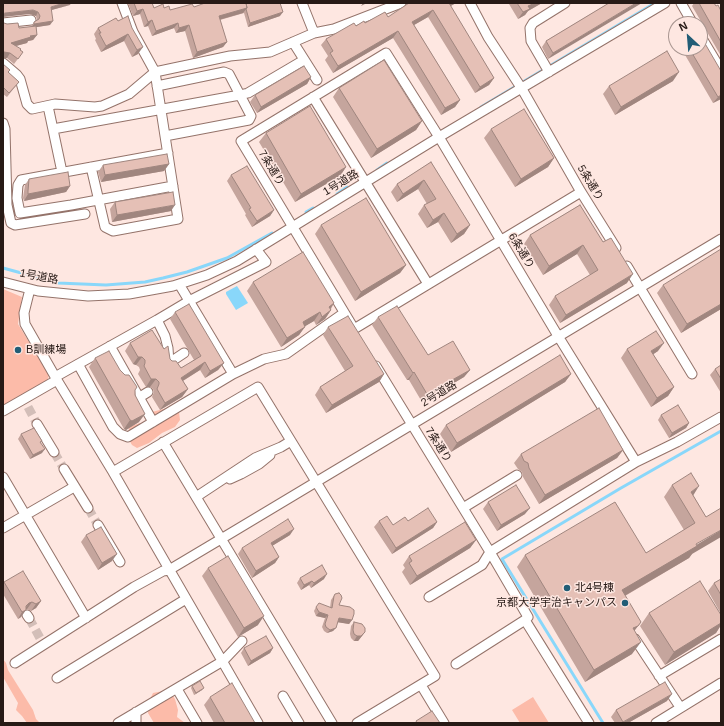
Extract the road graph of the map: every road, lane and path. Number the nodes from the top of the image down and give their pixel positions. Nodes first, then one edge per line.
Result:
1 (122, 3) edge
2 (302, 3) edge
3 (401, 3) edge
4 (470, 3) edge
5 (565, 3) edge
6 (665, 3) edge
7 (681, 3) edge
8 (688, 16) edge
9 (31, 20) dead end
10 (3, 23) edge
11 (314, 33) junction
12 (293, 42) junction
13 (708, 48) edge
14 (304, 60) junction
15 (3, 63) edge
16 (547, 69) junction
17 (721, 70) edge
18 (155, 72) junction
19 (316, 80) dead end
20 (157, 86) junction
21 (520, 86) junction
22 (240, 95) junction
23 (313, 97) junction
24 (48, 106) junction
25 (161, 110) junction
26 (3, 123) edge
27 (53, 129) junction
28 (165, 136) junction
29 (439, 137) junction
30 (168, 153) junction
31 (91, 167) junction
32 (62, 172) junction
33 (365, 183) junction
34 (173, 186) junction
35 (581, 192) junction
36 (98, 200) junction
37 (85, 214) dead end
38 (292, 227) junction
39 (721, 239) edge
40 (500, 240) junction
41 (256, 249) junction
42 (3, 282) edge
43 (179, 284) junction
44 (428, 284) junction
45 (640, 287) junction
46 (30, 289) junction
47 (189, 301) junction
48 (344, 313) junction
49 (157, 320) junction
50 (558, 336) junction
51 (110, 346) junction
52 (184, 353) dead end
53 (374, 361) edge
54 (78, 364) junction
55 (233, 374) junction
56 (692, 374) dead end
57 (56, 378) junction
58 (148, 392) dead end
59 (137, 399) junction
60 (3, 411) edge
61 (721, 417) edge
62 (153, 422) junction
63 (37, 424) tunnel mouth
64 (411, 424) junction
65 (291, 441) junction
66 (163, 442) junction
67 (54, 452) tunnel mouth
68 (636, 462) junction
69 (64, 469) tunnel mouth
70 (113, 472) junction
71 (517, 475) dead end
72 (3, 477) edge
73 (316, 482) junction
74 (74, 486) junction
75 (196, 497) junction
76 (88, 508) tunnel mouth
77 (463, 508) junction
78 (25, 516) junction
79 (98, 526) tunnel mouth
80 (3, 528) edge
81 (221, 539) junction
82 (490, 552) junction
83 (120, 562) dead end
84 (169, 570) junction
85 (429, 597) dead end
86 (186, 599) junction
87 (86, 618) junction
88 (527, 619) junction
89 (635, 639) edge
90 (721, 639) edge
91 (242, 641) dead end
92 (223, 661) junction
93 (15, 663) dead end
94 (456, 664) dead end
95 (659, 676) junction
96 (57, 678) dead end
97 (721, 683) edge
98 (420, 685) junction
99 (177, 689) junction
100 (283, 696) dead end
101 (680, 708) junction
102 (136, 712) junction
103 (118, 723) edge
104 (136, 723) edge
105 (197, 723) edge
106 (258, 723) edge
107 (299, 723) edge
108 (332, 723) edge
109 (357, 723) edge
110 (444, 723) edge
111 (589, 723) edge
112 (656, 723) edge

1 - 18 street
2 - 11 street
3 - 11 street
4 - 21 street, 5条通り
5 - 16 street
6 - 16 street, 1号道路
7 - 8 street
9 - 10 street
11 - 12 street
12 - 14 street
12 - 18 street
13 - 17 street
14 - 19 street
14 - 22 street
15 - 24 street
16 - 21 street, 1号道路
18 - 20 street
18 - 24 street
20 - 22 street
20 - 25 street
21 - 29 street, 1号道路
21 - 35 street, 5条通り
22 - 25 street
22 - 28 street
23 - 29 street, 6条通り
23 - 33 street
23 - 38 street, 7条通り
24 - 27 street
25 - 27 street
25 - 28 street
26 - 37 street
27 - 32 street
28 - 30 street
29 - 33 street, 1号道路
29 - 40 street, 6条通り
30 - 31 street
30 - 34 street
31 - 32 street
31 - 36 street
32 - 36 street
33 - 38 street, 1号道路
33 - 44 street
34 - 36 street
34 - 36 street
35 - 40 street
35 - 45 street, 5条通り
38 - 41 street, 1号道路
38 - 48 street, 7条通り
39 - 45 street, 2号道路
40 - 44 street
40 - 50 street, 6条通り
41 - 43 street, 1号道路
41 - 47 street
42 - 46 street, 1号道路
43 - 46 street, 1号道路
43 - 47 street
44 - 48 street, 7条通り
45 - 50 street, 2号道路
45 - 56 street, 5条通り
46 - 57 street
47 - 49 street
47 - 55 street
48 - 55 street
49 - 51 street
49 - 52 street
50 - 64 street, 2号道路
50 - 68 street, 6条通り
51 - 54 street
51 - 59 street
53 - 64 street, 7条通り
54 - 57 street
54 - 62 street
55 - 62 street
57 - 60 street
57 - 70 street
58 - 59 street
59 - 62 street
61 - 68 street
63 - 67 street
64 - 73 street, 2号道路
64 - 77 street, 7条通り
65 - 66 street
65 - 73 street
65 - 75 street
66 - 70 street
66 - 75 street
68 - 82 street
69 - 74 street
70 - 84 street
71 - 77 street
72 - 78 street
73 - 81 street, 2号道路
73 - 98 street
74 - 76 street
74 - 78 street
75 - 81 street
77 - 82 street, 7条通り
78 - 80 street
78 - 87 street
79 - 83 street
81 - 84 street, 2号道路
81 - 108 street
82 - 85 street
82 - 88 street, 7条通り
84 - 86 street
84 - 87 street, 2号道路
86 - 92 street
86 - 96 street
87 - 93 street, 2号道路
88 - 94 street
88 - 111 street, 7条通り
89 - 95 street
90 - 95 street
91 - 92 street
92 - 99 street
92 - 106 street
95 - 101 street
97 - 101 street
98 - 109 street
98 - 110 street
99 - 102 street
99 - 105 street
100 - 107 street
101 - 112 street
102 - 103 street
102 - 104 street

